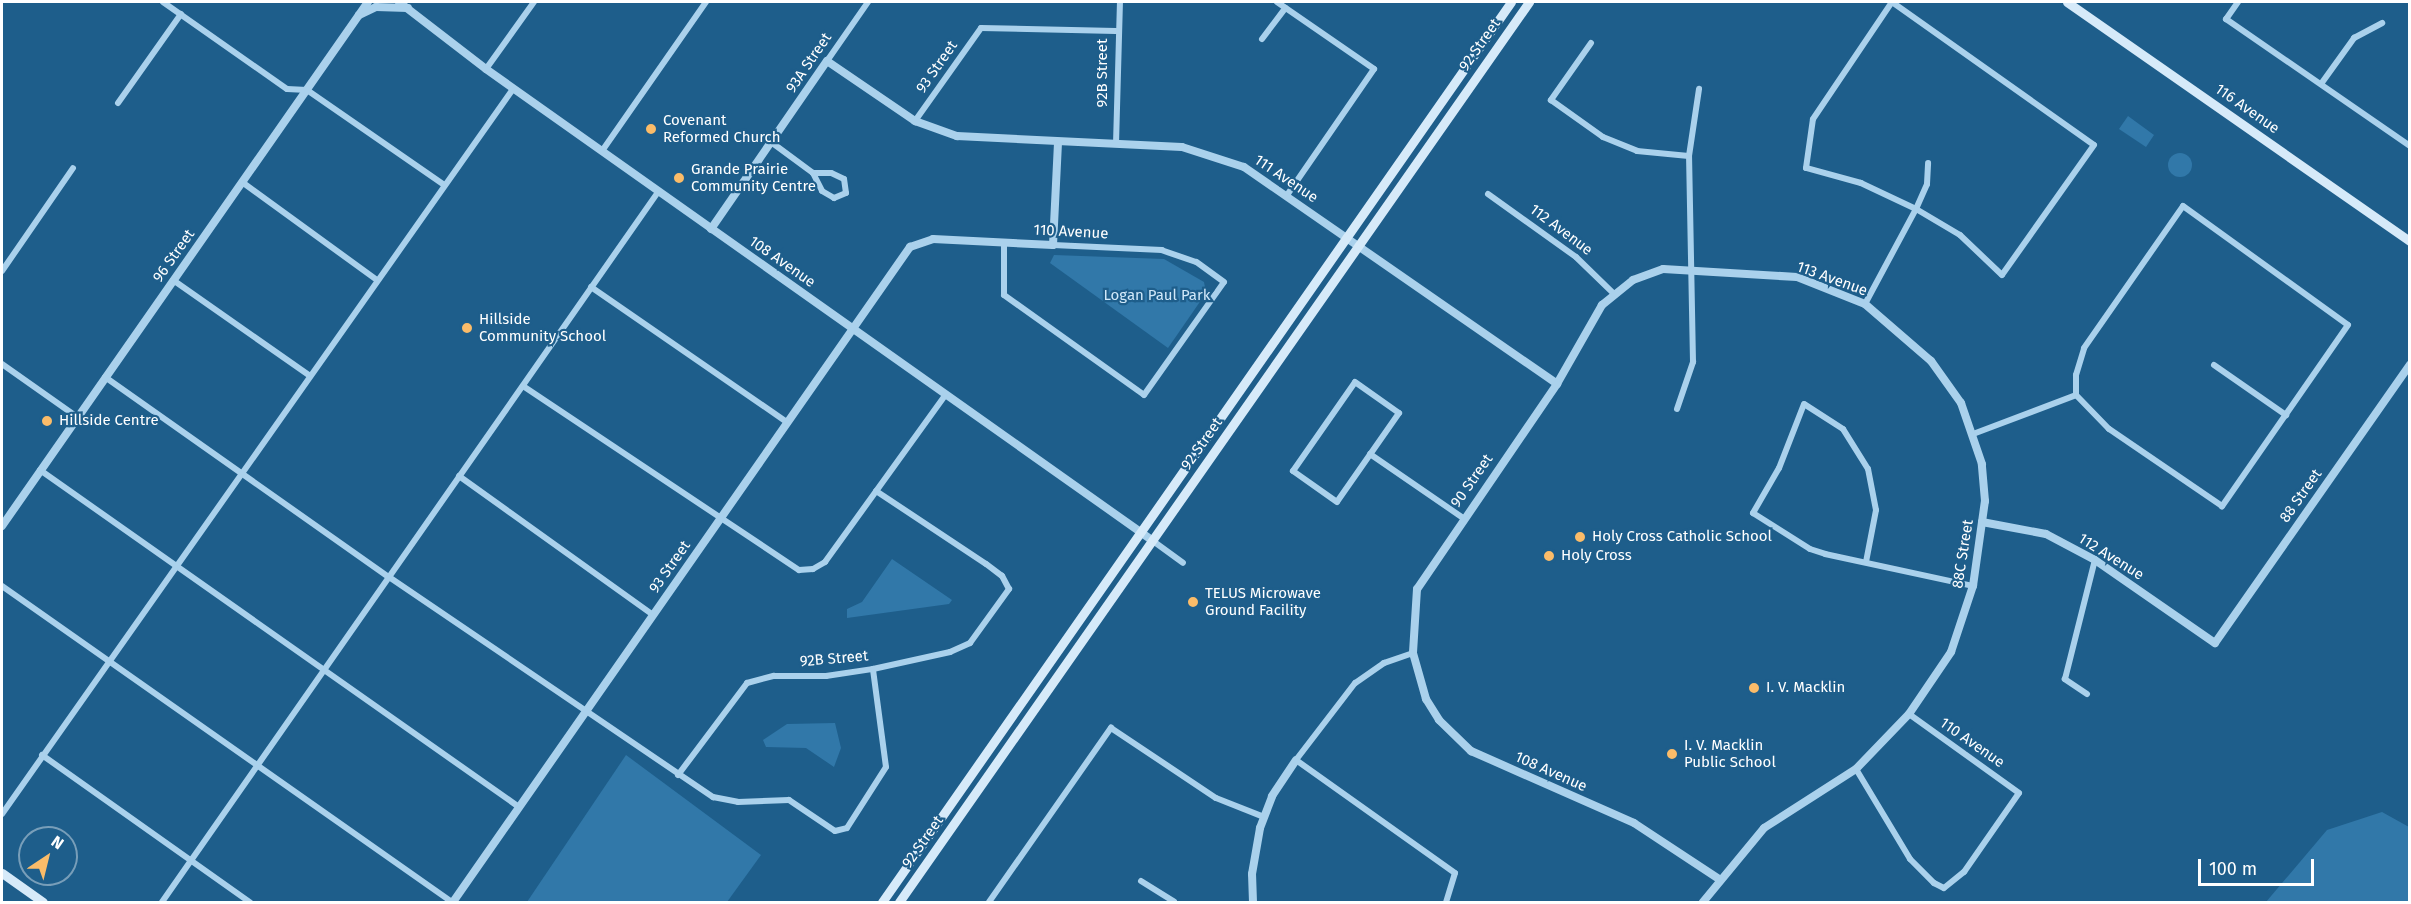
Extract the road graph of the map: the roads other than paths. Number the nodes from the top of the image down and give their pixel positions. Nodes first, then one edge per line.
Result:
1 (163, 2) edge
2 (368, 2) edge
3 (399, 2) edge
4 (534, 2) edge
5 (706, 2) edge
6 (868, 2) edge
7 (1120, 2) edge
8 (1277, 2) edge
9 (1510, 2) edge
10 (1529, 2) edge
11 (1892, 2) edge
12 (2067, 2) edge
13 (2238, 2) edge
14 (409, 8) junction
15 (1286, 8) junction
16 (181, 14) junction
17 (358, 16) junction
18 (2382, 23) dead end
19 (1116, 31) junction
20 (1262, 39) dead end
21 (1591, 42) dead end
22 (827, 61) junction
23 (486, 69) junction
24 (2321, 84) junction
25 (513, 88) junction
26 (1699, 88) dead end
27 (307, 90) junction
28 (118, 103) dead end
29 (915, 121) junction
30 (771, 142) junction
31 (1058, 142) junction
32 (1116, 144) junction
33 (2409, 144) edge
34 (602, 151) junction
35 (1689, 156) junction
36 (1928, 163) dead end
37 (73, 168) dead end
38 (813, 173) junction
39 (242, 182) junction
40 (444, 184) junction
41 (658, 192) junction
42 (1488, 194) dead end
43 (1287, 195) junction
44 (1916, 209) junction
45 (711, 229) junction
46 (1347, 236) junction
47 (2409, 241) edge
48 (1004, 242) junction
49 (1358, 244) junction
50 (1053, 245) junction
51 (910, 247) joint
52 (1690, 269) junction
53 (2, 271) edge
54 (173, 280) junction
55 (377, 280) junction
56 (591, 287) junction
57 (1614, 294) junction
58 (1865, 304) junction
59 (854, 328) junction
60 (2, 364) edge
61 (2214, 365) dead end
62 (2409, 365) edge
63 (310, 376) junction
64 (105, 377) junction
65 (1557, 384) junction
66 (523, 386) junction
67 (946, 394) junction
68 (2076, 395) junction
69 (1677, 409) dead end
70 (2286, 415) junction
71 (78, 417) junction
72 (788, 423) junction
73 (1973, 434) junction
74 (1370, 454) junction
75 (40, 470) junction
76 (244, 471) junction
77 (459, 476) junction
78 (876, 491) junction
79 (1463, 518) junction
80 (720, 519) junction
81 (3, 520) edge
82 (1982, 522) junction
83 (1140, 532) junction
84 (1152, 542) junction
85 (2095, 560) junction
86 (1866, 562) junction
87 (175, 563) junction
88 (1183, 563) dead end
89 (389, 578) junction
90 (2, 586) edge
91 (1973, 586) junction
92 (653, 615) junction
93 (2215, 643) joint
94 (1413, 653) junction
95 (108, 660) junction
96 (326, 668) junction
97 (873, 669) junction
98 (2087, 694) dead end
99 (586, 710) junction
100 (1909, 714) junction
101 (42, 755) junction
102 (1296, 760) junction
103 (260, 767) junction
104 (1856, 769) junction
105 (678, 775) junction
106 (519, 807) junction
107 (2, 814) edge
108 (1264, 817) junction
109 (193, 862) junction
110 (2, 873) edge
111 (1719, 879) junction
112 (1141, 881) dead end
113 (43, 903) edge
114 (162, 903) edge
115 (250, 903) edge
116 (452, 903) edge
117 (882, 903) edge
118 (899, 903) edge
119 (989, 903) edge
120 (1174, 903) edge
121 (1254, 903) edge
122 (1446, 903) edge
123 (1703, 903) edge

1 - 16 street
2 - 17 street, 96 Street
3 - 14 street, 108 Avenue
4 - 23 street
5 - 34 street
6 - 22 street, 93A Street
7 - 19 street, 92B Street
8 - 15 street
9 - 46 main road, 92 Street
10 - 49 main road, 92 Street
11 - 44 street
11 - 44 street
12 - 47 main road, 116 Avenue
13 - 24 street
14 - 17 street
14 - 23 street, 108 Avenue
15 - 20 street
15 - 43 street
16 - 27 street
16 - 28 street
17 - 27 street, 96 Street
18 - 24 street
19 - 29 street, 93 Street
19 - 32 street, 92B Street
21 - 35 street
22 - 29 street, 111 Avenue
22 - 30 street, 93A Street
23 - 25 street, 108 Avenue
24 - 33 street
25 - 34 street, 108 Avenue
25 - 40 street
26 - 35 street
27 - 39 street, 96 Street
27 - 40 street
29 - 31 street, 111 Avenue
30 - 38 street
30 - 45 street, 93A Street
31 - 32 street, 111 Avenue
31 - 50 street
32 - 43 street, 111 Avenue
34 - 41 street, 108 Avenue
35 - 52 street
36 - 44 street
37 - 53 street
38 - 38 street
39 - 54 street, 96 Street
39 - 55 street
40 - 55 street
41 - 45 street, 108 Avenue
41 - 56 street
42 - 57 street, 112 Avenue
43 - 46 street, 111 Avenue
44 - 58 street
45 - 59 street, 108 Avenue
46 - 49 street, 111 Avenue
46 - 83 main road, 92 Street
48 - 50 street, 110 Avenue
48 - 50 street, 110 Avenue
48 - 51 street, 110 Avenue
49 - 65 street, 111 Avenue
49 - 84 main road, 92 Street
51 - 59 street, 93 Street
52 - 57 street, 90 Street
52 - 58 street, 113 Avenue
52 - 69 street
54 - 63 street
54 - 64 street, 96 Street
55 - 63 street
56 - 66 street
56 - 72 street
57 - 65 street, 90 Street
58 - 73 street, 113 Avenue
59 - 67 street, 108 Avenue
59 - 72 street, 93 Street
60 - 71 street
61 - 70 street
62 - 93 street, 88 Street
63 - 76 street
64 - 71 street, 96 Street
64 - 76 street
65 - 79 street, 90 Street
66 - 77 street
66 - 80 street
67 - 78 street
67 - 83 street, 108 Avenue
68 - 70 street
68 - 70 street
68 - 73 street
71 - 75 street, 96 Street
72 - 80 street, 93 Street
73 - 82 street, 88C Street
74 - 74 street
74 - 79 street
75 - 81 street, 96 Street
75 - 87 street
76 - 87 street
76 - 89 street
77 - 89 street
77 - 92 street
78 - 80 street
78 - 97 street, 92B Street
79 - 94 street, 90 Street
80 - 92 street, 93 Street
82 - 85 street, 112 Avenue
82 - 91 street, 88C Street
83 - 84 street, 108 Avenue
83 - 117 main road, 92 Street
84 - 88 street
84 - 118 main road, 92 Street
85 - 93 street, 112 Avenue
85 - 98 street
86 - 86 street
86 - 91 street
87 - 95 street
87 - 96 street
89 - 96 street
89 - 99 street
90 - 95 street
91 - 100 street, 88C Street
92 - 99 street, 93 Street
94 - 102 street
94 - 111 street, 108 Avenue
95 - 101 street
95 - 103 street
96 - 103 street
96 - 106 street
97 - 105 street, 92B Street
97 - 105 street
99 - 105 street
99 - 106 street, 93 Street
100 - 104 street, 88C Street
100 - 104 street, 110 Avenue
101 - 107 street
101 - 109 street
102 - 108 street
102 - 122 street
103 - 109 street
103 - 116 street
104 - 111 street, 88C Street
106 - 116 street, 93 Street
108 - 119 street
108 - 121 street
109 - 114 street
109 - 115 street
110 - 113 main road
111 - 123 street, 88C Street
112 - 120 street

